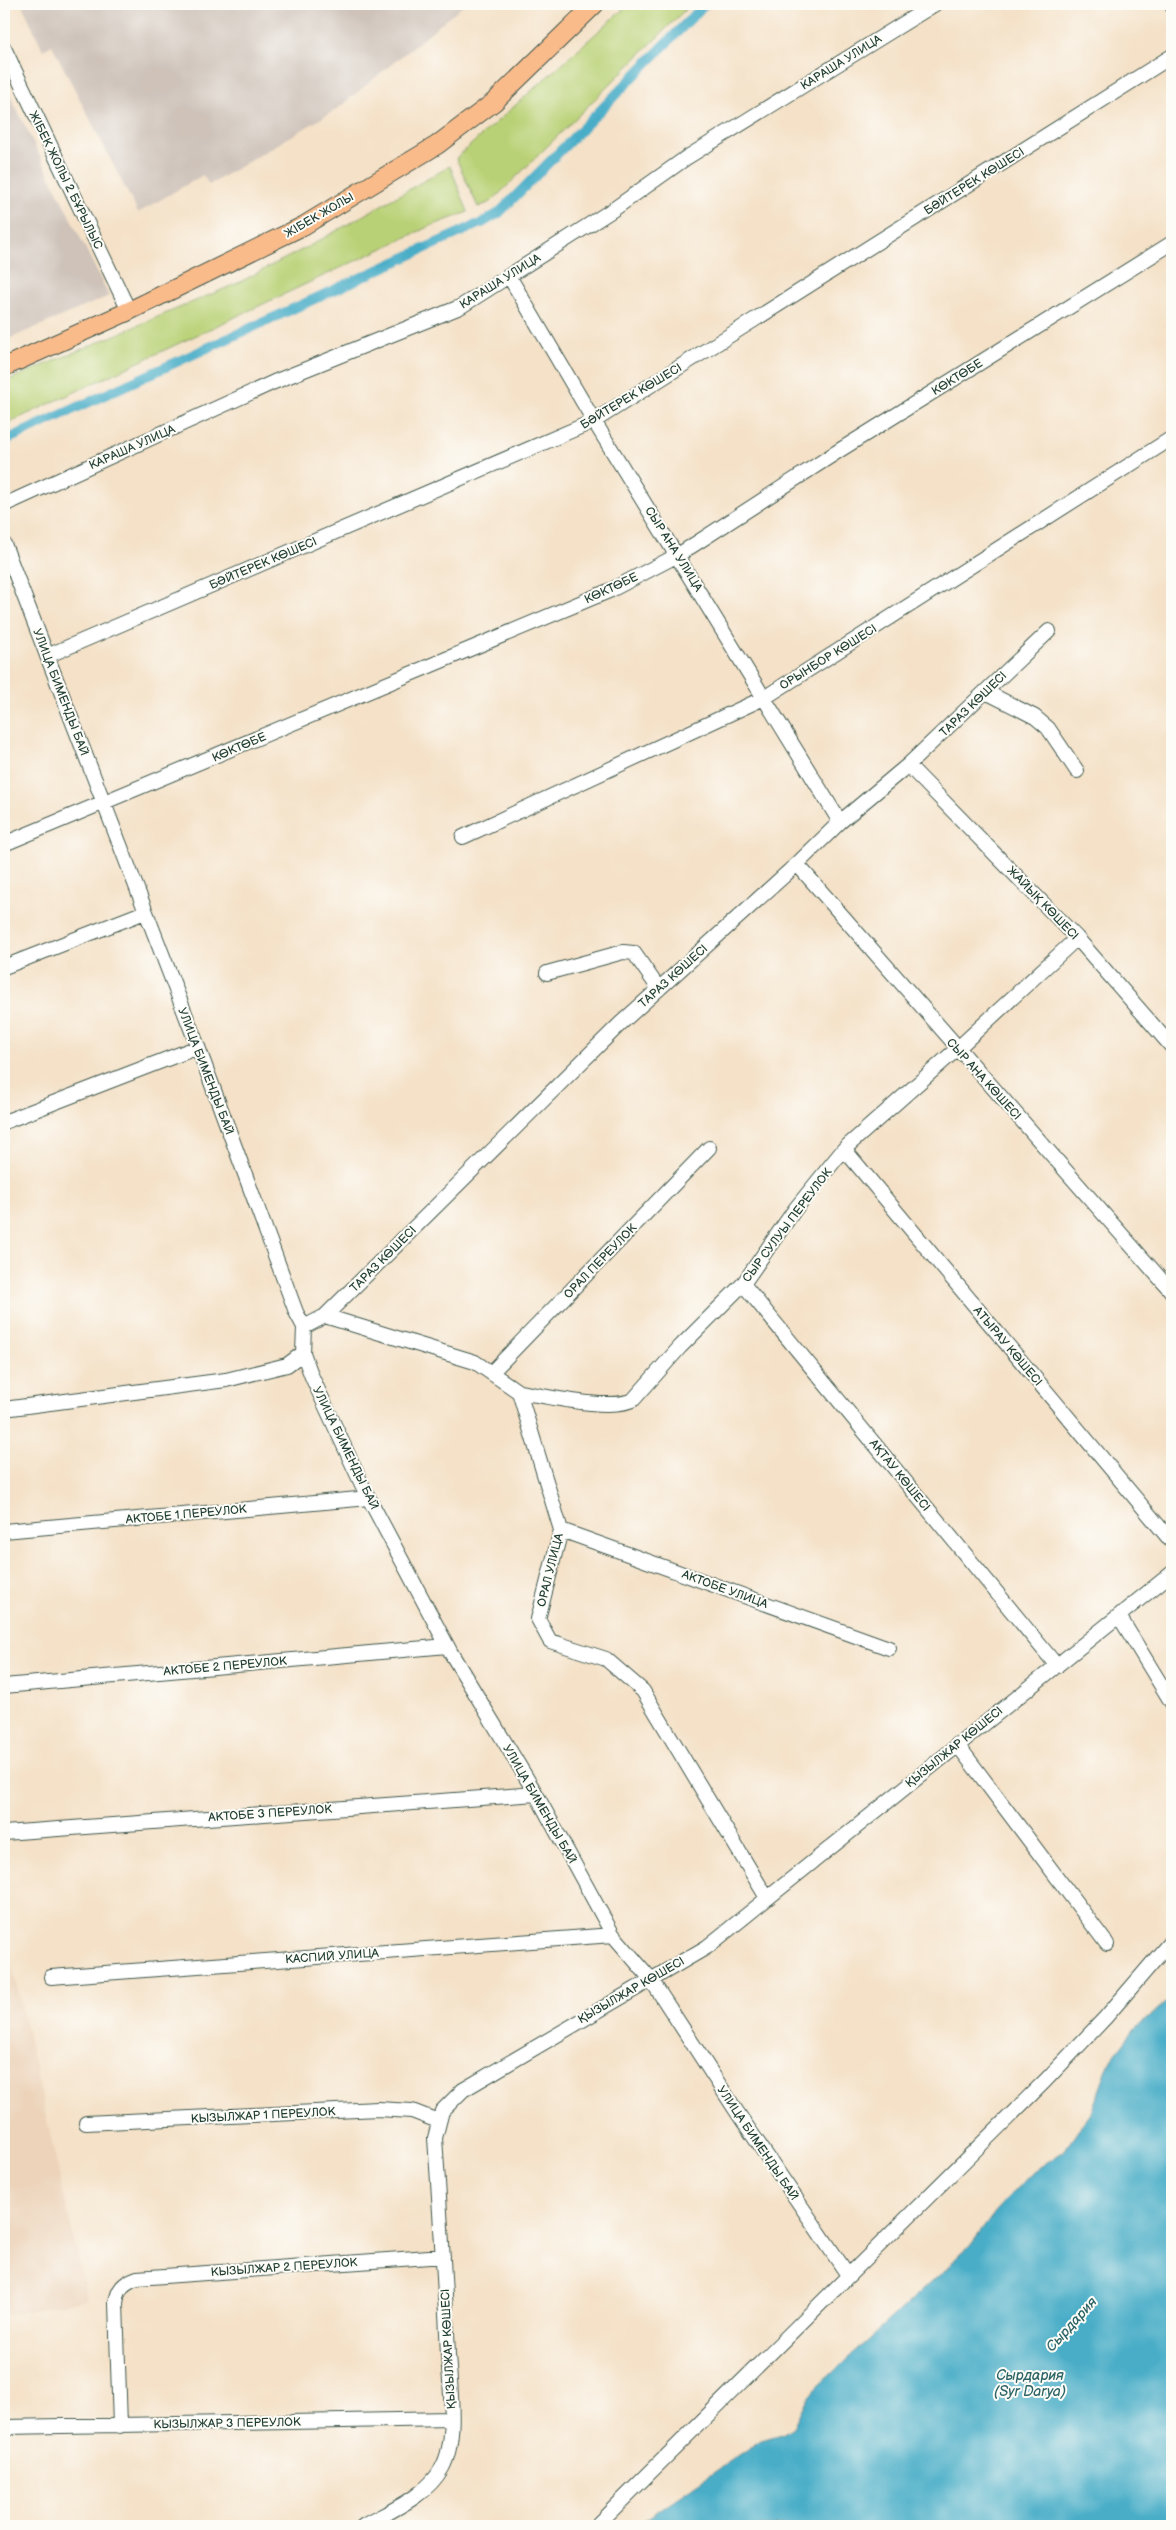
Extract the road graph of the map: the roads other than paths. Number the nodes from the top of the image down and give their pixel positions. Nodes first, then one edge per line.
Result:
1 (595, 4) edge
2 (935, 4) edge
3 (4, 48) edge
4 (1172, 56) edge
5 (1172, 243) edge
6 (509, 276) junction
7 (129, 311) junction
8 (4, 366) edge
9 (594, 421) junction
10 (1172, 438) edge
11 (4, 505) edge
12 (4, 544) edge
13 (678, 555) junction
14 (1049, 631) dead end
15 (47, 656) junction
16 (986, 692) junction
17 (764, 698) junction
18 (908, 765) junction
19 (1077, 771) dead end
20 (104, 804) junction
21 (840, 822) junction
22 (463, 837) dead end
23 (4, 844) edge
24 (797, 864) junction
25 (145, 912) junction
26 (1077, 938) junction
27 (4, 967) edge
28 (547, 973) dead end
29 (659, 989) junction
30 (198, 1047) junction
31 (1172, 1047) edge
32 (957, 1049) junction
33 (4, 1122) edge
34 (709, 1148) dead end
35 (844, 1149) junction
36 (743, 1284) junction
37 (1172, 1292) edge
38 (325, 1316) junction
39 (304, 1327) junction
40 (303, 1353) junction
41 (491, 1373) junction
42 (519, 1392) junction
43 (4, 1409) edge
44 (369, 1498) junction
45 (561, 1530) junction
46 (4, 1531) edge
47 (1172, 1542) edge
48 (1172, 1573) edge
49 (1119, 1616) junction
50 (447, 1646) junction
51 (889, 1648) dead end
52 (1057, 1666) junction
53 (4, 1686) edge
54 (1172, 1703) edge
55 (957, 1744) junction
56 (536, 1794) junction
57 (4, 1834) edge
58 (767, 1898) junction
59 (613, 1935) junction
60 (1172, 1940) edge
61 (1107, 1944) dead end
62 (51, 1977) dead end
63 (650, 1978) junction
64 (438, 2121) junction
65 (86, 2123) dead end
66 (443, 2256) junction
67 (848, 2275) junction
68 (451, 2419) junction
69 (120, 2426) junction
70 (4, 2427) edge
71 (363, 2526) edge
72 (596, 2526) edge

1 - 7 main road, ЖІБЕК ЖОЛЫ
2 - 6 street, КАРАША УЛИЦА
3 - 7 street, ЖІБЕК ЖОЛЫ 2 БҰРЫЛЫС
4 - 9 street, БӘЙТЕРЕК КӨШЕСІ
5 - 13 street, КӨКТӨБЕ
6 - 9 street, СЫР АНА УЛИЦА
6 - 11 street, КАРАША УЛИЦА
7 - 8 main road, ЖІБЕК ЖОЛЫ
9 - 13 street, СЫР АНА УЛИЦА
9 - 15 street, БӘЙТЕРЕК КӨШЕСІ
10 - 17 street, ОРЫНБОР КӨШЕСІ
12 - 15 street, УЛИЦА БИМЕНДЫ БАЙ
13 - 17 street, СЫР АНА УЛИЦА
13 - 20 street, КӨКТӨБЕ
14 - 16 street, ТАРАЗ КӨШЕСІ
15 - 20 street, УЛИЦА БИМЕНДЫ БАЙ
16 - 18 street, ТАРАЗ КӨШЕСІ
16 - 19 street
17 - 21 street, СЫР АНА УЛИЦА
17 - 22 street, ОРЫНБОР КӨШЕСІ
18 - 21 street, ТАРАЗ КӨШЕСІ
18 - 26 street, ЖАЙЫҚ КӨШЕСІ
20 - 23 street, КӨКТӨБЕ
20 - 25 street, УЛИЦА БИМЕНДЫ БАЙ
21 - 24 street, ТАРАЗ КӨШЕСІ
24 - 29 street, ТАРАЗ КӨШЕСІ
24 - 32 street, СЫР АНА КӨШЕСІ
25 - 27 street
25 - 30 street, УЛИЦА БИМЕНДЫ БАЙ
26 - 31 street, ЖАЙЫҚ КӨШЕСІ
26 - 32 street, СЫР СУЛУЫ ПЕРЕУЛОК
28 - 29 street
29 - 38 street, ТАРАЗ КӨШЕСІ
30 - 33 street
30 - 39 street, УЛИЦА БИМЕНДЫ БАЙ
32 - 35 street, СЫР СУЛУЫ ПЕРЕУЛОК
32 - 37 street, СЫР АНА КӨШЕСІ
34 - 41 street, ОРАЛ ПЕРЕУЛОК
35 - 36 street, СЫР СУЛУЫ ПЕРЕУЛОК
35 - 47 street, АТЫРАУ КӨШЕСІ
36 - 42 street, СЫР СУЛУЫ ПЕРЕУЛОК
36 - 52 street, АҚТАУ КӨШЕСІ
38 - 39 street, ТАРАЗ КӨШЕСІ
38 - 41 street
39 - 40 street, УЛИЦА БИМЕНДЫ БАЙ
40 - 43 street
40 - 44 street, УЛИЦА БИМЕНДЫ БАЙ
41 - 42 street
42 - 45 street, ОРАЛ УЛИЦА
44 - 46 street, АКТОБЕ 1 ПЕРЕУЛОК
44 - 50 street, УЛИЦА БИМЕНДЫ БАЙ
45 - 51 street, АКТОБЕ УЛИЦА
45 - 58 street, ОРАЛ УЛИЦА
48 - 49 street, ҚЫЗЫЛЖАР КӨШЕСІ
49 - 52 street, ҚЫЗЫЛЖАР КӨШЕСІ
49 - 54 street
50 - 53 street, АКТОБЕ 2 ПЕРЕУЛОК
50 - 56 street, УЛИЦА БИМЕНДЫ БАЙ
52 - 55 street, ҚЫЗЫЛЖАР КӨШЕСІ
55 - 58 street, ҚЫЗЫЛЖАР КӨШЕСІ
55 - 61 street
56 - 57 street, АКТОБЕ 3 ПЕРЕУЛОК
56 - 59 street, УЛИЦА БИМЕНДЫ БАЙ
58 - 63 street, ҚЫЗЫЛЖАР КӨШЕСІ
59 - 62 street, КАСПИЙ УЛИЦА
59 - 63 street, УЛИЦА БИМЕНДЫ БАЙ
60 - 67 street
63 - 64 street, ҚЫЗЫЛЖАР КӨШЕСІ
63 - 67 street, УЛИЦА БИМЕНДЫ БАЙ
64 - 65 street, КЫЗЫЛЖАР 1 ПЕРЕУЛОК
64 - 66 street, ҚЫЗЫЛЖАР КӨШЕСІ
66 - 68 street, ҚЫЗЫЛЖАР КӨШЕСІ
66 - 69 street, КЫЗЫЛЖАР 2 ПЕРЕУЛОК
67 - 72 street
68 - 69 street, КЫЗЫЛЖАР 3 ПЕРЕУЛОК
68 - 71 street, ҚЫЗЫЛЖАР КӨШЕСІ
69 - 70 street, КЫЗЫЛЖАР 3 ПЕРЕУЛОК

